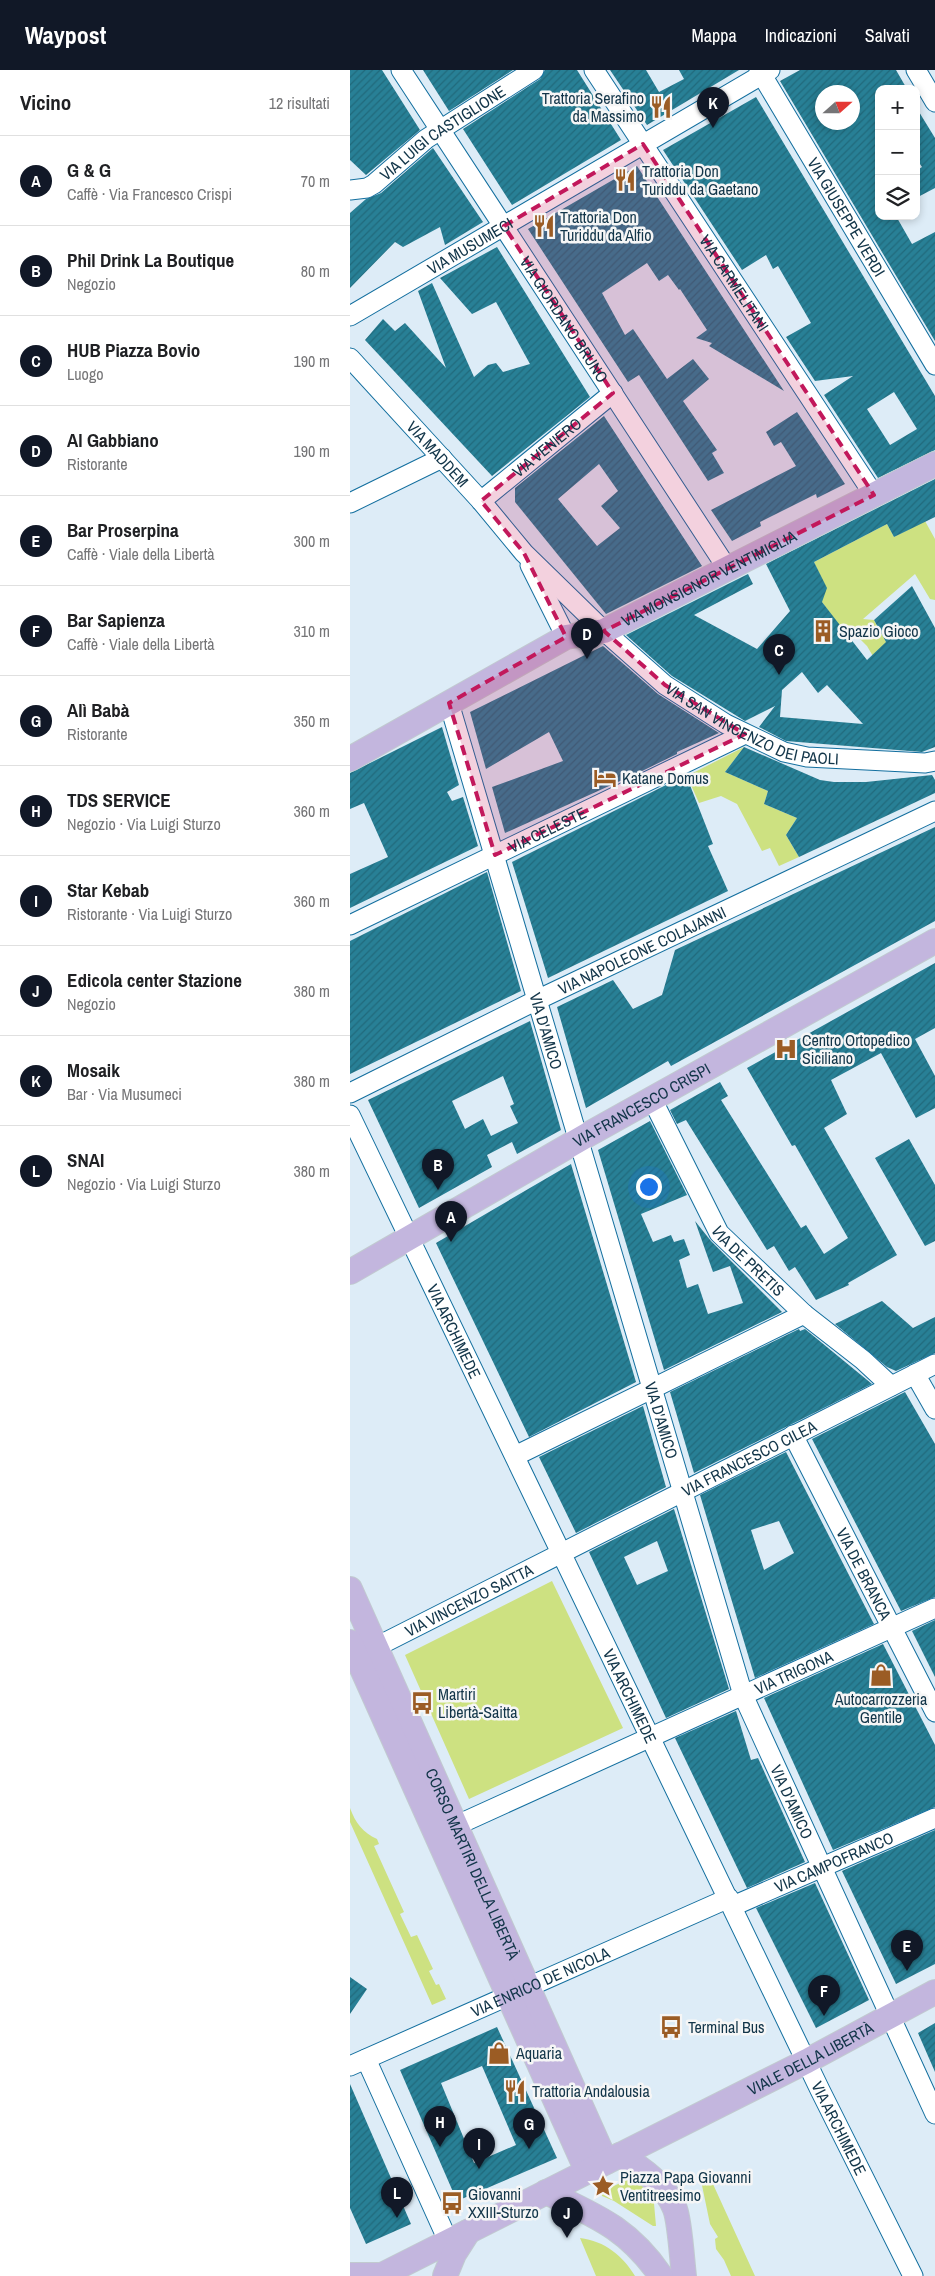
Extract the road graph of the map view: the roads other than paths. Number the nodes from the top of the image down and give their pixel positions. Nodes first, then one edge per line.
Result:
1 (402, 70) edge
2 (534, 70) edge
3 (594, 70) edge
4 (916, 70) edge
5 (764, 72) edge
6 (935, 102) edge
7 (441, 130) junction
8 (643, 144) junction
9 (350, 190) edge
10 (504, 226) junction
11 (350, 316) edge
12 (350, 358) edge
13 (935, 365) edge
14 (613, 393) junction
15 (442, 458) junction
16 (935, 464) edge
17 (874, 495) junction
18 (481, 501) junction
19 (350, 503) edge
20 (524, 552) junction
21 (727, 568) junction
22 (604, 630) junction
23 (566, 637) junction
24 (449, 703) junction
25 (745, 734) junction
26 (352, 753) edge
27 (930, 762) edge
28 (935, 811) edge
29 (494, 854) junction
30 (350, 925) edge
31 (935, 940) edge
32 (538, 1000) junction
33 (350, 1093) edge
34 (652, 1099) junction
35 (350, 1115) edge
36 (579, 1140) junction
37 (410, 1239) junction
38 (350, 1272) edge
39 (804, 1314) junction
40 (935, 1364) edge
41 (915, 1374) junction
42 (891, 1386) junction
43 (652, 1389) junction
44 (935, 1409) edge
45 (793, 1435) junction
46 (515, 1456) junction
47 (683, 1491) junction
48 (561, 1552) junction
49 (350, 1589) edge
50 (935, 1608) edge
51 (892, 1628) junction
52 (350, 1642) edge
53 (376, 1647) junction
54 (743, 1695) junction
55 (935, 1712) edge
56 (650, 1737) junction
57 (935, 1818) edge
58 (446, 1830) junction
59 (822, 1867) junction
60 (731, 1902) junction
61 (518, 1992) junction
62 (935, 1992) edge
63 (890, 2016) junction
64 (807, 2061) junction
65 (358, 2063) edge
66 (935, 2114) edge
67 (604, 2163) junction
68 (546, 2192) junction
69 (457, 2242) junction
70 (350, 2275) edge
71 (445, 2276) edge
72 (661, 2276) edge
73 (684, 2276) edge
74 (913, 2276) edge

1 - 7 street, VIA GIORDANO BRUNO
2 - 7 street, VIA LUIGI CASTIGLIONE
3 - 8 street, VIA CARMELITANI
4 - 6 street
5 - 8 street, VIA MUSUMECI
5 - 13 street, VIA GIUSEPPE VERDI
7 - 9 street, VIA LUIGI CASTIGLIONE
7 - 10 street, VIA GIORDANO BRUNO
8 - 10 street, VIA MUSUMECI
8 - 17 street, VIA CARMELITANI
10 - 11 street, VIA MUSUMECI
10 - 14 street, VIA GIORDANO BRUNO
12 - 15 street, VIA MADDEM
14 - 18 street, VIA VENIERO
14 - 21 street, VIA GIORDANO BRUNO
15 - 18 street, VIA MADDEM
15 - 19 street
16 - 17 main road, VIA MONSIGNOR VENTIMIGLIA
17 - 21 main road, VIA MONSIGNOR VENTIMIGLIA
18 - 20 street, VIA MADDEM
20 - 22 street, VIA SAN VINCENZO DEI PAOLI
20 - 23 street
21 - 22 main road, VIA MONSIGNOR VENTIMIGLIA
22 - 23 main road, VIA MONSIGNOR VENTIMIGLIA
22 - 25 street, VIA SAN VINCENZO DEI PAOLI
23 - 24 main road, VIA MONSIGNOR VENTIMIGLIA
24 - 26 main road, VIA MONSIGNOR VENTIMIGLIA
24 - 29 street, VIA D'AMICO
25 - 27 street, VIA SAN VINCENZO DEI PAOLI
25 - 29 street, VIA CELESTE
28 - 32 street, VIA NAPOLEONE COLAJANNI
29 - 30 street, VIA CELESTE
29 - 32 street, VIA D'AMICO
31 - 34 main road, VIA FRANCESCO CRISPI
32 - 33 street, VIA NAPOLEONE COLAJANNI
32 - 36 street, VIA D'AMICO
34 - 36 main road, VIA FRANCESCO CRISPI
34 - 39 street, VIA DE PRETIS
35 - 37 street, VIA ARCHIMEDE
36 - 37 main road, VIA FRANCESCO CRISPI
36 - 43 street, VIA D'AMICO
37 - 38 main road, VIA FRANCESCO CRISPI
37 - 46 street, VIA ARCHIMEDE
39 - 42 street, VIA DE PRETIS
39 - 43 street
40 - 41 street, VIA FRANCESCO CILEA
41 - 42 street, VIA FRANCESCO CILEA
41 - 44 street
42 - 45 street, VIA FRANCESCO CILEA
43 - 46 street
43 - 47 street, VIA D'AMICO
45 - 47 street, VIA FRANCESCO CILEA
45 - 51 street, VIA DE BRANCA
46 - 48 street, VIA ARCHIMEDE
47 - 48 street, VIA FRANCESCO CILEA
47 - 54 street, VIA D'AMICO
48 - 53 street, VIA VINCENZO SAITTA
48 - 56 street, VIA ARCHIMEDE
49 - 53 main road, CORSO MARTIRI DELLA LIBERTÀ
50 - 51 street, VIA TRIGONA
51 - 54 street, VIA TRIGONA
51 - 55 street, VIA DE BRANCA
52 - 58 main road, CORSO MARTIRI DELLA LIBERTÀ
53 - 58 main road, CORSO MARTIRI DELLA LIBERTÀ
54 - 56 street, VIA TRIGONA
54 - 59 street, VIA D'AMICO
56 - 58 street, VIA TRIGONA
56 - 60 street, VIA ARCHIMEDE
57 - 59 street, VIA CAMPOFRANCO
58 - 61 main road, CORSO MARTIRI DELLA LIBERTÀ
59 - 60 street, VIA CAMPOFRANCO
59 - 63 street, VIA D'AMICO
60 - 61 street, VIA ENRICO DE NICOLA
60 - 64 street, VIA ARCHIMEDE
61 - 65 street, VIA ENRICO DE NICOLA
61 - 67 main road, CORSO MARTIRI DELLA LIBERTÀ
62 - 63 main road, VIALE DELLA LIBERTÀ
63 - 64 main road, VIALE DELLA LIBERTÀ
63 - 66 street, VIA D'AMICO
64 - 67 main road, VIALE DELLA LIBERTÀ
64 - 74 street, VIA ARCHIMEDE
65 - 69 street
67 - 68 main road, VIALE DELLA LIBERTÀ
67 - 73 main road
68 - 69 main road, VIALE DELLA LIBERTÀ
68 - 72 main road
69 - 70 main road, VIALE DELLA LIBERTÀ
69 - 71 main road

